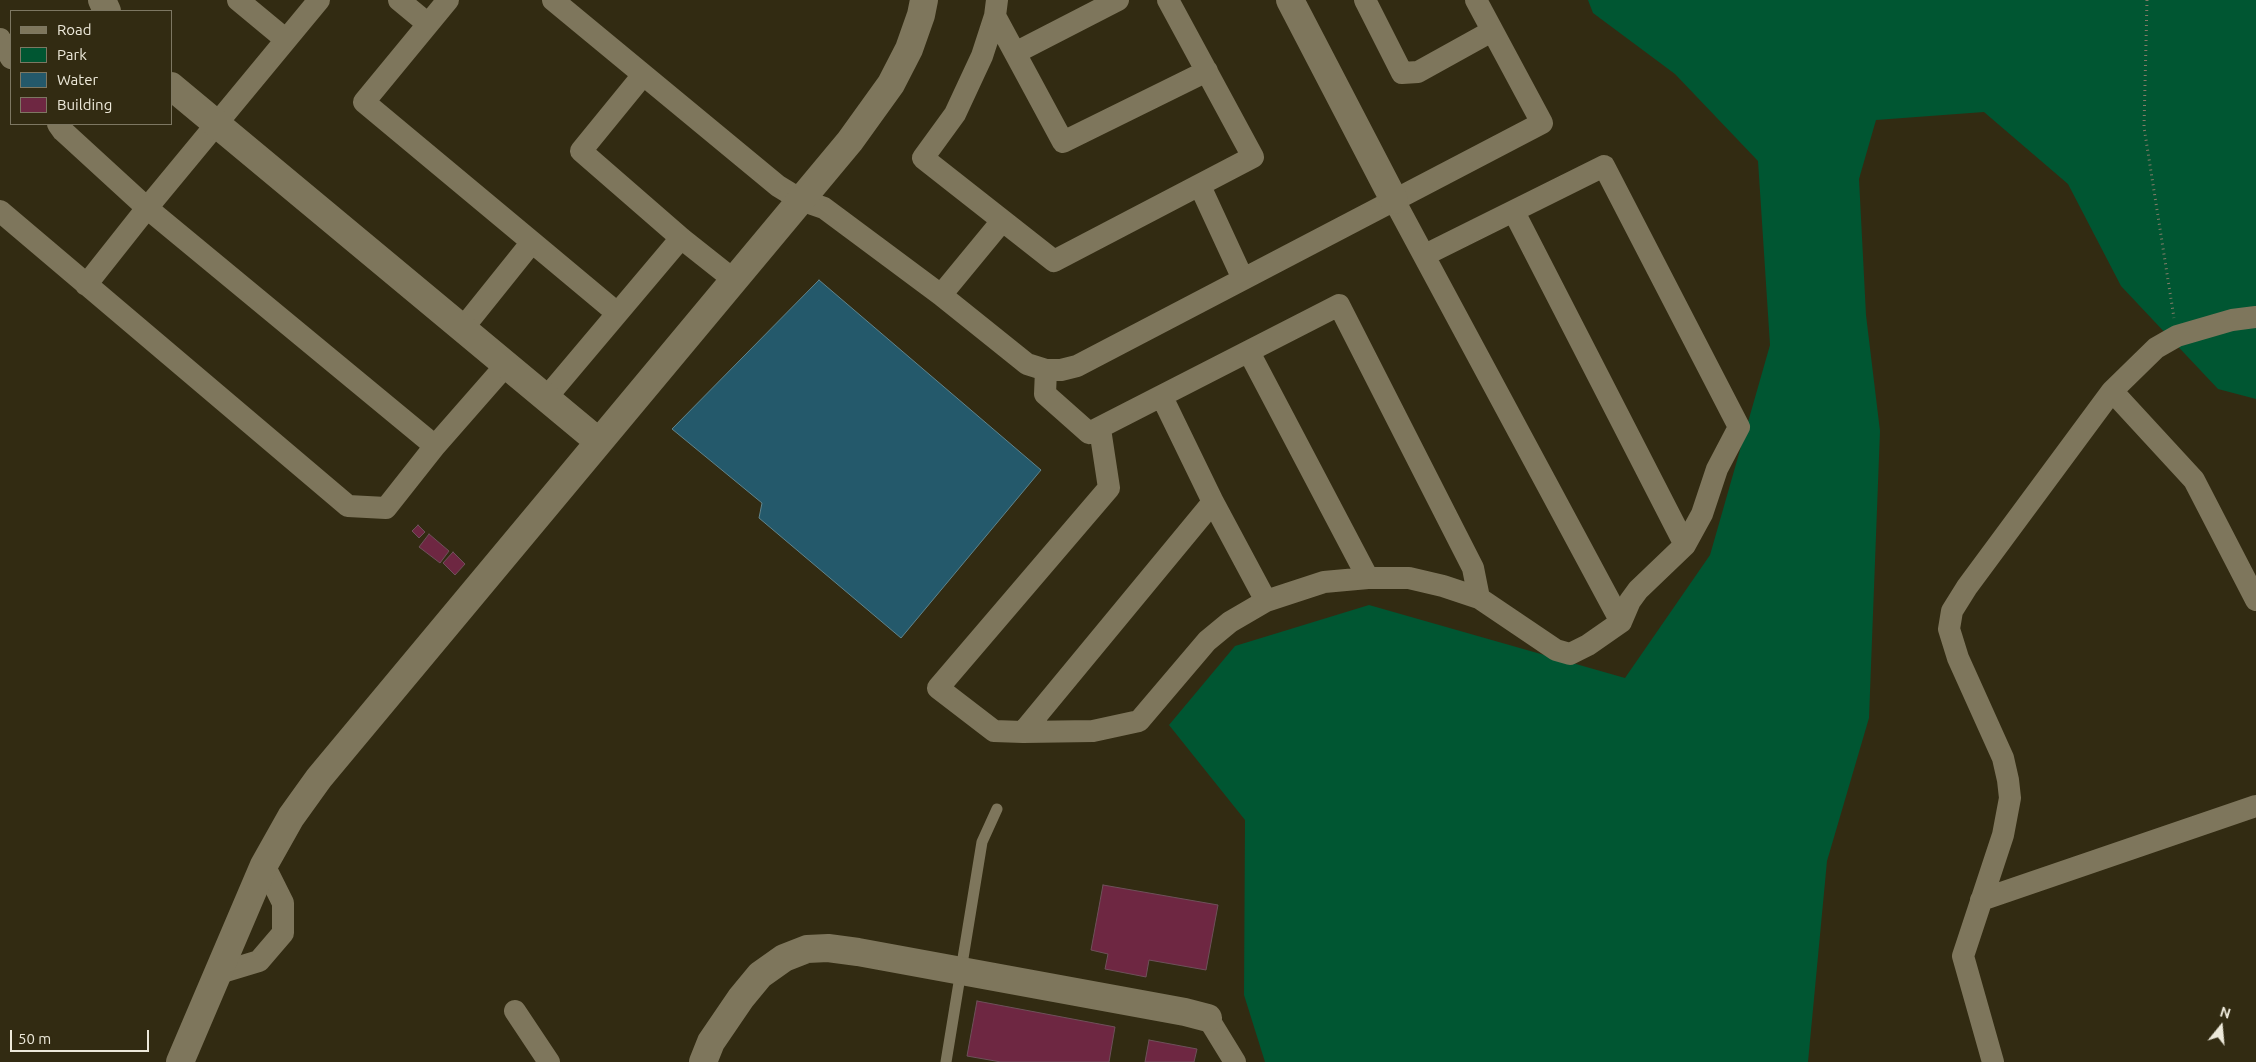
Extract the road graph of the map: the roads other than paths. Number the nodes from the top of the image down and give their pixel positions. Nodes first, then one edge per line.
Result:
1 (238, 0) edge
2 (319, 0) edge
3 (398, 0) edge
4 (448, 0) edge
5 (553, 0) edge
6 (924, 0) edge
7 (1118, 0) edge
8 (1168, 0) edge
9 (1290, 0) edge
10 (1365, 0) edge
11 (1476, 0) edge
12 (996, 8) edge
13 (428, 24) junction
14 (1492, 31) junction
15 (0, 39) edge
16 (285, 39) junction
17 (1015, 52) junction
18 (10, 56) edge
19 (1207, 70) junction
20 (643, 75) junction
21 (172, 87) edge
22 (59, 125) edge
23 (218, 125) junction
24 (1200, 186) junction
25 (801, 200) junction
26 (1394, 200) junction
27 (148, 208) junction
28 (0, 211) edge
29 (1514, 212) junction
30 (1002, 221) junction
31 (681, 238) junction
32 (532, 242) junction
33 (1425, 255) junction
34 (1243, 279) junction
35 (734, 280) junction
36 (86, 285) junction
37 (941, 295) junction
38 (617, 313) junction
39 (2256, 317) edge
40 (464, 328) junction
41 (1249, 352) junction
42 (506, 365) junction
43 (1046, 370) junction
44 (2112, 391) junction
45 (1162, 397) junction
46 (546, 398) junction
47 (1100, 429) junction
48 (598, 442) junction
49 (435, 446) junction
50 (1213, 502) junction
51 (1684, 545) junction
52 (1368, 578) junction
53 (1479, 598) junction
54 (2256, 600) edge
55 (1266, 601) junction
56 (1621, 622) junction
57 (1023, 732) junction
58 (2256, 806) edge
59 (997, 809) dead end
60 (264, 865) junction
61 (1980, 900) junction
62 (960, 970) junction
63 (216, 974) junction
64 (515, 1011) dead end
65 (1208, 1018) joint
66 (180, 1062) edge
67 (549, 1062) edge
68 (703, 1062) edge
69 (946, 1062) edge
70 (1234, 1062) edge
71 (1993, 1062) edge

1 - 16 street
2 - 16 street
3 - 13 street
4 - 13 street
5 - 20 street
6 - 25 street
7 - 17 street
8 - 19 street
9 - 26 street
10 - 14 street
11 - 14 street
12 - 17 street
12 - 30 street
13 - 32 street
14 - 26 street
15 - 18 street
16 - 23 street
17 - 19 street
19 - 24 street
20 - 25 street
20 - 31 street
21 - 23 street
22 - 27 street
23 - 27 street
23 - 40 street
24 - 30 street
24 - 34 street
25 - 35 street
25 - 37 street
26 - 33 street
26 - 34 street
27 - 36 street
27 - 49 street
28 - 36 street
29 - 33 street
29 - 51 street
29 - 51 street
30 - 37 street
31 - 35 street
31 - 38 street
32 - 38 street
32 - 40 street
33 - 56 street
34 - 43 street
35 - 48 street
36 - 49 street
37 - 43 street
38 - 46 street
39 - 44 street
40 - 42 street
41 - 45 street
41 - 52 street
41 - 53 street
42 - 46 street
42 - 49 street
43 - 47 street
44 - 54 street
44 - 61 street
45 - 47 street
45 - 50 street
46 - 48 street
47 - 57 street
48 - 60 street
50 - 55 street
50 - 57 street
51 - 56 street
52 - 53 street
52 - 55 street
53 - 56 street
55 - 57 street
58 - 61 street
59 - 62 lane
60 - 63 street
60 - 63 street
61 - 71 street
62 - 65 street
62 - 68 street
62 - 69 lane
63 - 66 street
64 - 67 street
65 - 70 street

